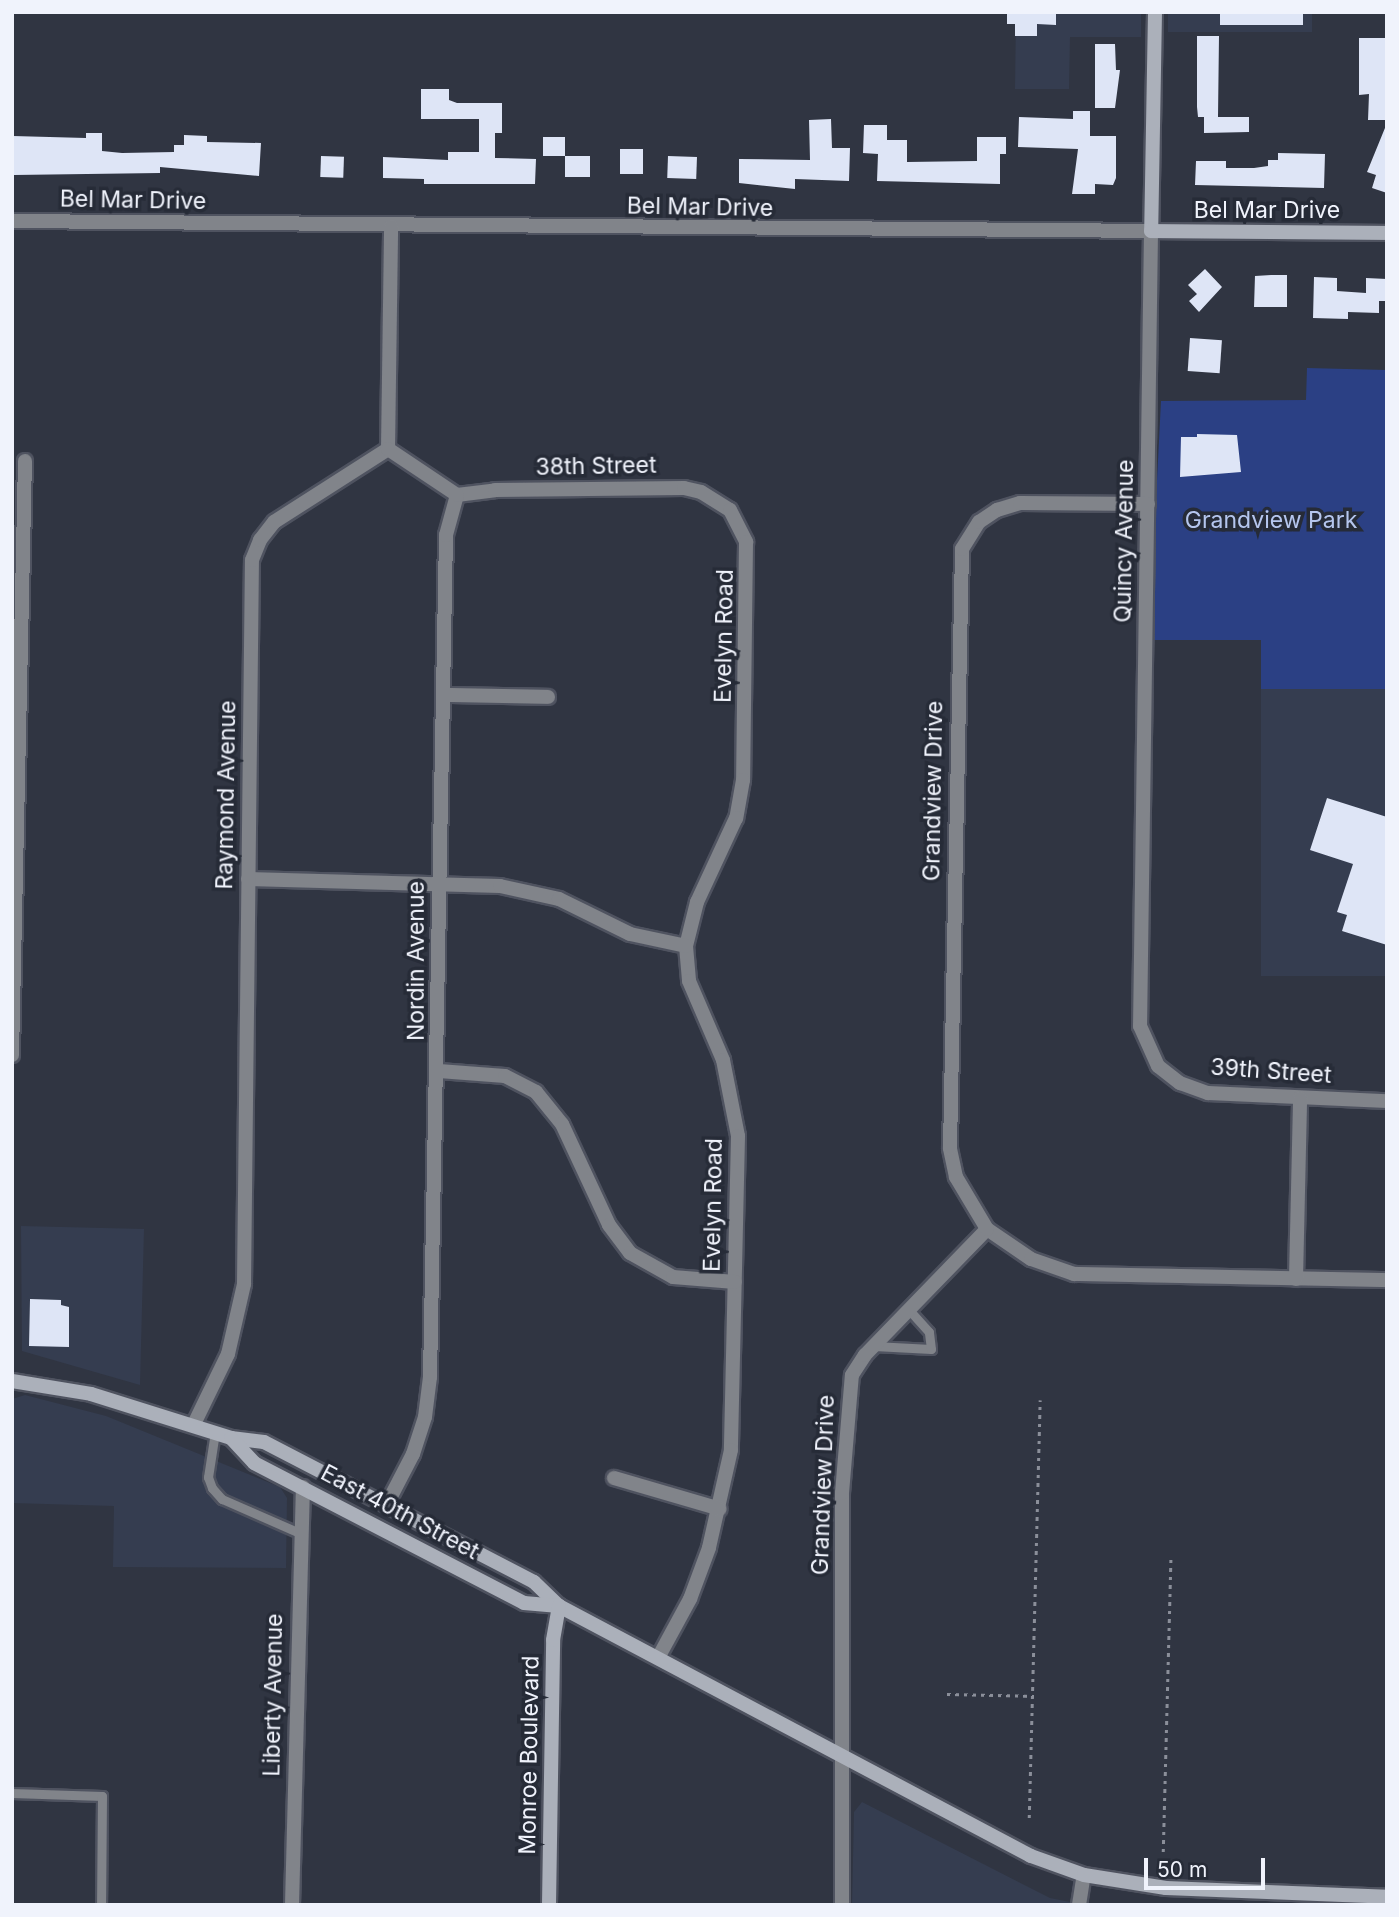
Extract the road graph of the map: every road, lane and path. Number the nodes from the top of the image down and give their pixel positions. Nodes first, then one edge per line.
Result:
1 (1155, 12) edge
2 (12, 221) edge
3 (391, 226) junction
4 (1152, 231) junction
5 (1387, 233) edge
6 (388, 449) junction
7 (25, 461) dead end
8 (457, 495) junction
9 (1148, 504) junction
10 (18, 507) edge
11 (730, 510) joint
12 (445, 695) junction
13 (548, 697) dead end
14 (248, 879) junction
15 (437, 885) junction
16 (685, 946) junction
17 (12, 1055) edge
18 (1158, 1066) joint
19 (439, 1071) junction
20 (1300, 1098) junction
21 (1387, 1101) edge
22 (987, 1229) junction
23 (1296, 1279) junction
24 (1387, 1280) edge
25 (735, 1282) junction
26 (909, 1310) junction
27 (874, 1346) junction
28 (12, 1381) edge
29 (1040, 1400) dead end
30 (194, 1424) junction
31 (215, 1432) junction
32 (231, 1438) junction
33 (614, 1478) dead end
34 (303, 1487) junction
35 (387, 1504) junction
36 (720, 1509) junction
37 (300, 1533) junction
38 (1171, 1556) dead end
39 (559, 1606) junction
40 (658, 1658) junction
41 (947, 1694) dead end
42 (1034, 1696) junction
43 (842, 1755) junction
44 (12, 1793) edge
45 (1029, 1818) dead end
46 (1163, 1852) dead end
47 (1084, 1875) junction
48 (1387, 1897) edge
49 (102, 1905) edge
50 (292, 1905) edge
51 (549, 1905) edge
52 (842, 1905) edge
53 (1079, 1905) edge

1 - 4 main road, Quincy Avenue
2 - 3 street, Bel Mar Drive
3 - 4 street, Bel Mar Drive
3 - 6 street
4 - 5 main road, Bel Mar Drive
4 - 9 street, Quincy Avenue
6 - 8 street
6 - 14 street, Raymond Avenue
7 - 10 street
8 - 11 street, 38th Street
8 - 12 street, Nordin Avenue
9 - 18 street, Quincy Avenue
9 - 22 street, Grandview Drive
10 - 17 street
11 - 16 street, Evelyn Road
12 - 13 street
12 - 15 street, Nordin Avenue
14 - 15 street
14 - 30 street, Raymond Avenue
15 - 16 street
15 - 19 street, Nordin Avenue
16 - 25 street, Evelyn Road
18 - 20 street, 39th Street
19 - 25 street
19 - 35 street, Nordin Avenue
20 - 21 street, 39th Street
20 - 23 street
22 - 23 street, Grandview Drive
22 - 26 street, Grandview Drive
23 - 24 street, Grandview Drive
25 - 36 street, Evelyn Road
26 - 27 street, Grandview Drive
26 - 27 lane
27 - 43 street, Grandview Drive
28 - 30 main road, East 40th Street
29 - 42 path
30 - 31 main road, East 40th Street
31 - 32 main road, East 40th Street
31 - 37 lane
32 - 34 main road, East 40th Street
32 - 35 main road, East 40th Street
33 - 36 street
34 - 37 street, Liberty Avenue
34 - 39 main road, East 40th Street
35 - 39 main road, East 40th Street
36 - 40 street, Evelyn Road
37 - 50 street, Liberty Avenue
38 - 46 path
39 - 40 main road, East 40th Street
39 - 51 main road, Monroe Boulevard
40 - 43 main road, East 40th Street
41 - 42 path
42 - 45 path
43 - 47 main road, East 40th Street
43 - 52 street, Grandview Drive
44 - 49 lane
47 - 48 main road, East 40th Street
47 - 53 street

